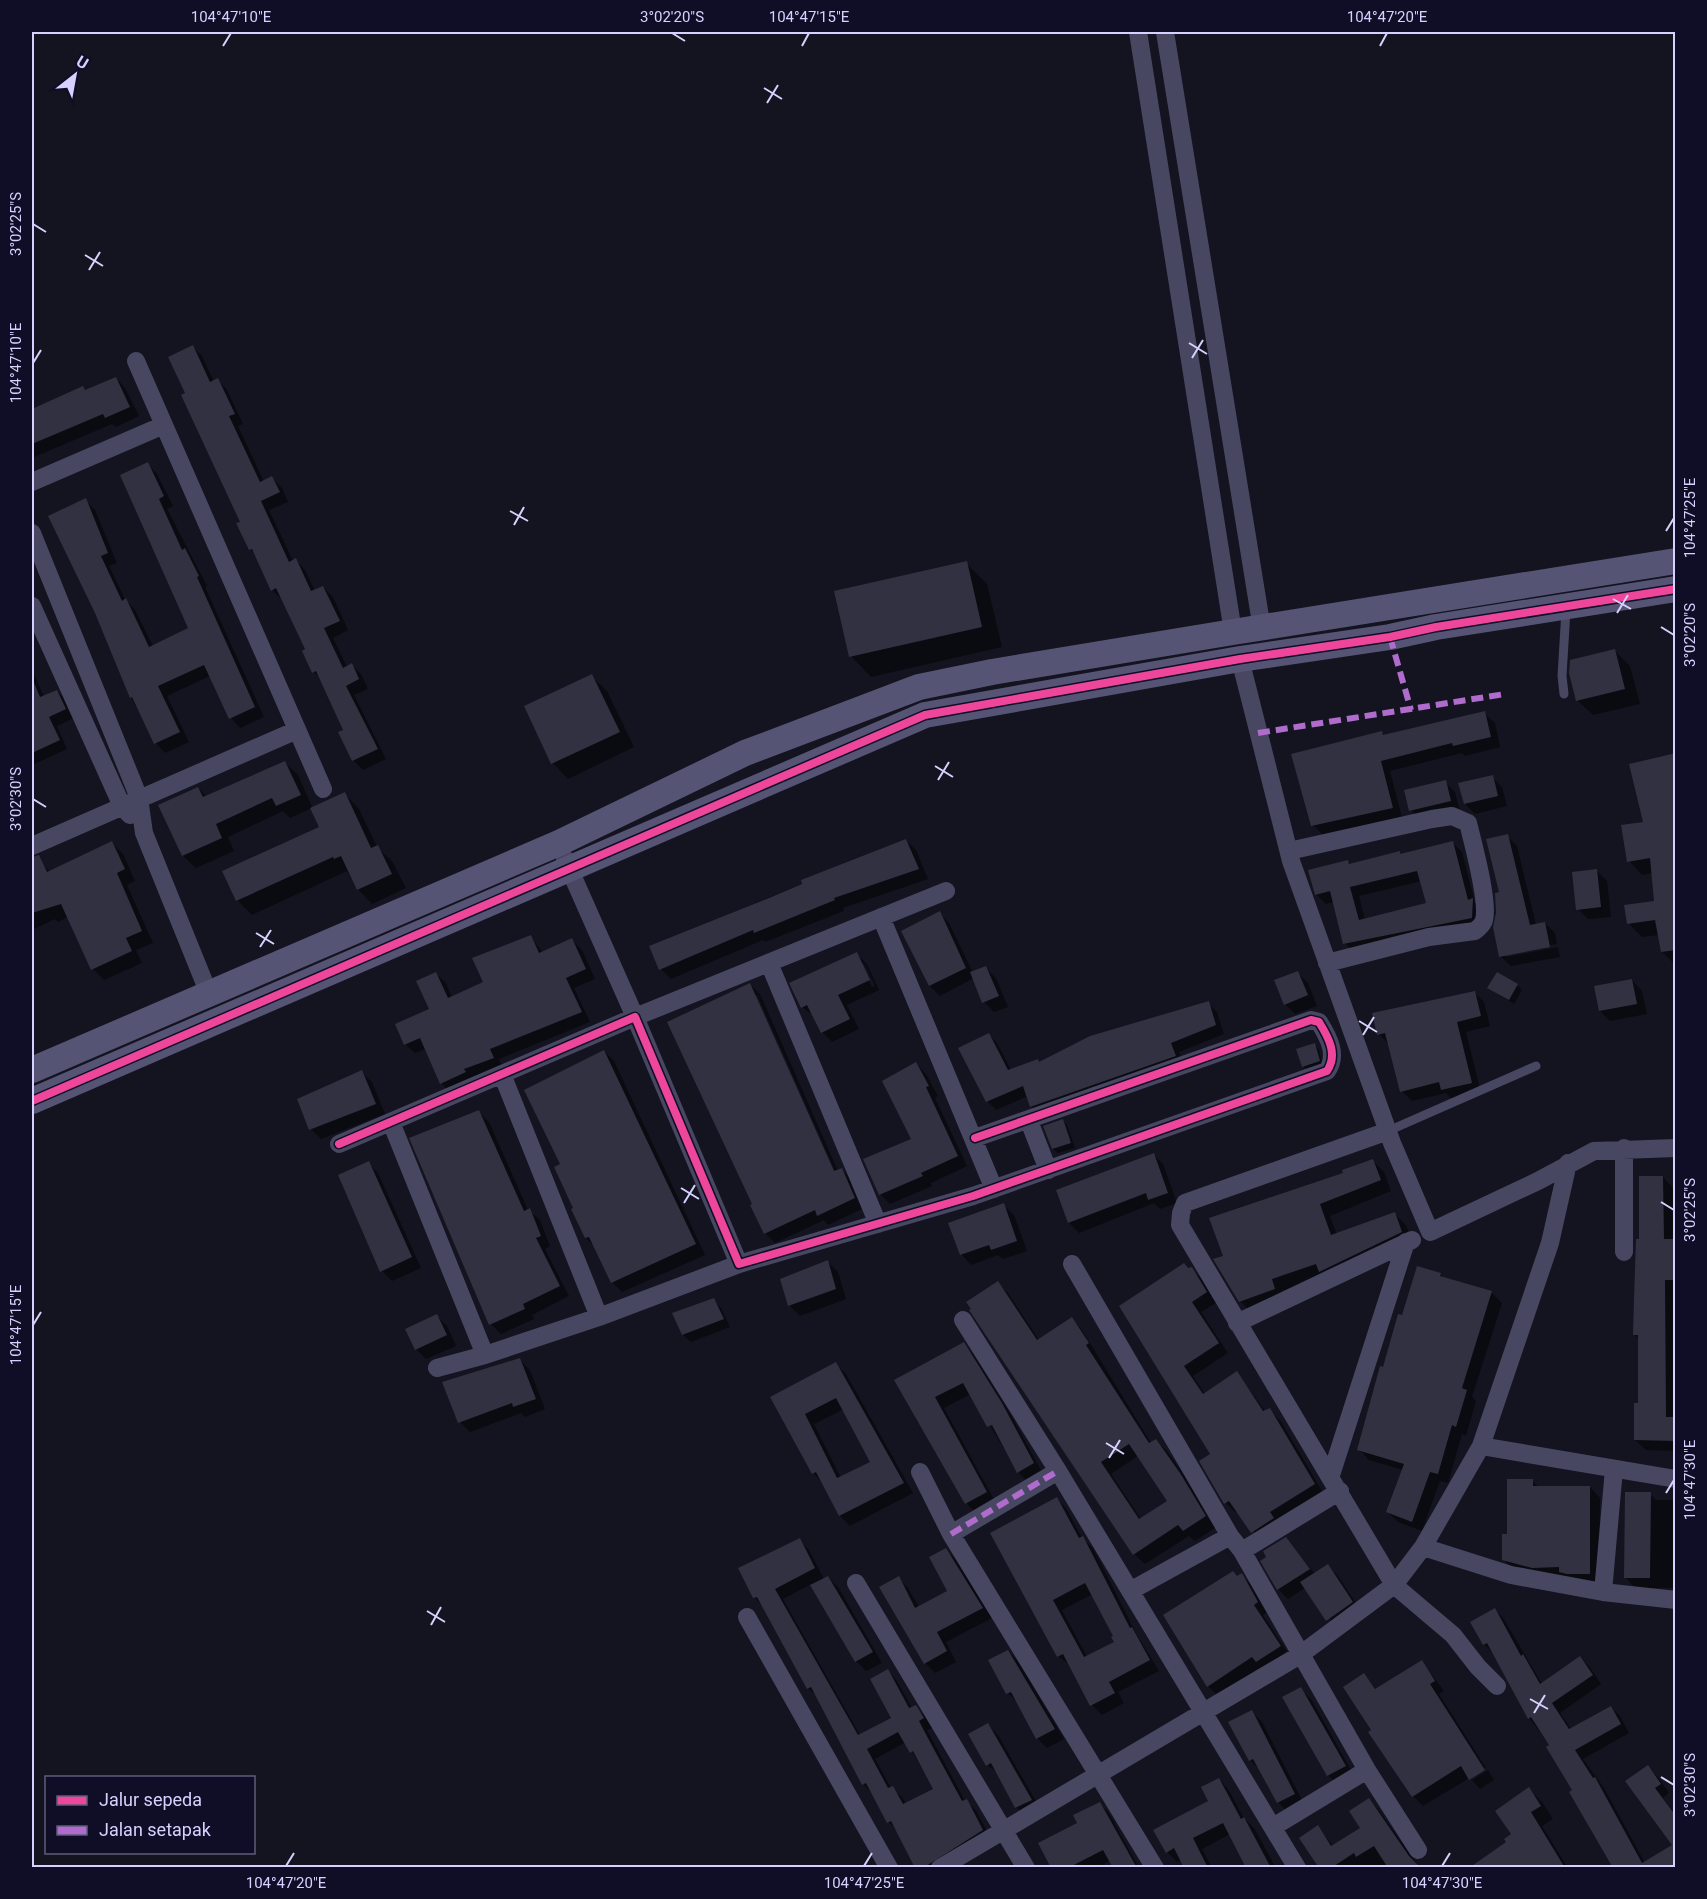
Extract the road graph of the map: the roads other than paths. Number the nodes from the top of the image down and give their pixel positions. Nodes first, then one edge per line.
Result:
1 (1138, 32) edge
2 (1165, 32) edge
3 (1197, 232) junction
4 (1171, 236) junction
5 (136, 361) dead end
6 (164, 424) junction
7 (32, 482) edge
8 (32, 533) edge
9 (37, 561) edge
10 (1676, 561) edge
11 (1676, 589) edge
12 (32, 606) edge
13 (1566, 607) junction
14 (1262, 629) junction
15 (1233, 632) junction
16 (1269, 655) junction
17 (1240, 658) junction
18 (91, 681) junction
19 (67, 689) junction
20 (1564, 694) dead end
21 (297, 730) junction
22 (323, 789) dead end
23 (139, 798) junction
24 (122, 806) junction
25 (144, 833) junction
26 (559, 843) junction
27 (32, 846) edge
28 (1288, 851) junction
29 (569, 868) junction
30 (946, 891) dead end
31 (881, 917) junction
32 (769, 963) junction
33 (1328, 963) junction
34 (209, 994) junction
35 (635, 1017) junction
36 (1536, 1066) dead end
37 (32, 1070) edge
38 (502, 1074) junction
39 (32, 1101) edge
40 (1029, 1121) junction
41 (391, 1122) junction
42 (1388, 1131) junction
43 (975, 1138) junction
44 (339, 1144) dead end
45 (1624, 1148) junction
46 (1676, 1148) edge
47 (1568, 1163) junction
48 (1048, 1170) junction
49 (994, 1189) junction
50 (878, 1224) junction
51 (1430, 1232) junction
52 (1406, 1242) junction
53 (1623, 1252) dead end
54 (739, 1264) junction
55 (1072, 1264) dead end
56 (599, 1317) junction
57 (963, 1320) dead end
58 (1237, 1323) junction
59 (485, 1355) junction
60 (437, 1368) dead end
61 (1481, 1446) junction
62 (1614, 1469) junction
63 (920, 1472) dead end
64 (1058, 1472) junction
65 (1330, 1475) junction
66 (1676, 1479) edge
67 (1340, 1491) junction
68 (951, 1534) junction
69 (1230, 1536) junction
70 (1423, 1547) junction
71 (1242, 1551) junction
72 (856, 1582) dead end
73 (1394, 1585) junction
74 (1130, 1591) junction
75 (1603, 1592) junction
76 (1676, 1600) edge
77 (747, 1617) dead end
78 (1300, 1655) junction
79 (1497, 1686) dead end
80 (1203, 1712) junction
81 (1367, 1770) junction
82 (1098, 1773) junction
83 (1273, 1827) junction
84 (1003, 1828) junction
85 (1418, 1850) dead end
86 (889, 1868) edge
87 (940, 1868) edge
88 (1026, 1868) edge
89 (1155, 1868) edge
90 (1297, 1868) edge

1 - 4 street
2 - 3 street
3 - 4 street
3 - 14 street
4 - 15 street
5 - 6 street
6 - 7 street
6 - 21 street
8 - 9 street
9 - 18 street
10 - 14 street
11 - 13 street
12 - 19 street
13 - 16 street
13 - 20 lane
14 - 15 street
14 - 16 street
15 - 17 street
15 - 26 street
16 - 17 street
17 - 28 street
17 - 29 street
18 - 19 street
18 - 23 street
19 - 24 street
21 - 22 street
21 - 23 street
23 - 24 street
23 - 25 street
24 - 25 street
24 - 27 street
25 - 34 street
26 - 29 street
26 - 34 street
28 - 33 street
28 - 33 street
29 - 35 street
29 - 39 street
30 - 31 street
31 - 32 street
31 - 43 street
32 - 35 street
32 - 50 street
33 - 42 street
34 - 37 street
35 - 38 street
35 - 54 street
36 - 42 lane
38 - 41 street
38 - 56 street
40 - 43 street
40 - 48 street
40 - 48 street
41 - 44 street
41 - 59 street
42 - 51 street
42 - 58 street
43 - 49 street
45 - 46 street
45 - 47 street
45 - 53 street
47 - 51 street
47 - 61 street
48 - 49 street
49 - 50 street
50 - 54 street
51 - 52 street
52 - 58 street
52 - 65 street
54 - 56 street
55 - 69 street
56 - 59 street
57 - 64 street
58 - 65 street
59 - 60 street
61 - 62 street
61 - 70 street
62 - 66 street
62 - 75 street
63 - 68 street
64 - 68 street
64 - 74 street
65 - 67 street
67 - 71 street
67 - 73 street
68 - 82 street
69 - 71 street
69 - 74 street
70 - 73 street
70 - 75 street
71 - 78 street
72 - 84 street
73 - 78 street
73 - 79 street
74 - 80 street
75 - 76 street
77 - 86 street
78 - 80 street
78 - 81 street
80 - 82 street
80 - 83 street
81 - 83 street
81 - 85 street
82 - 84 street
82 - 89 street
83 - 90 street
84 - 87 street
84 - 88 street

